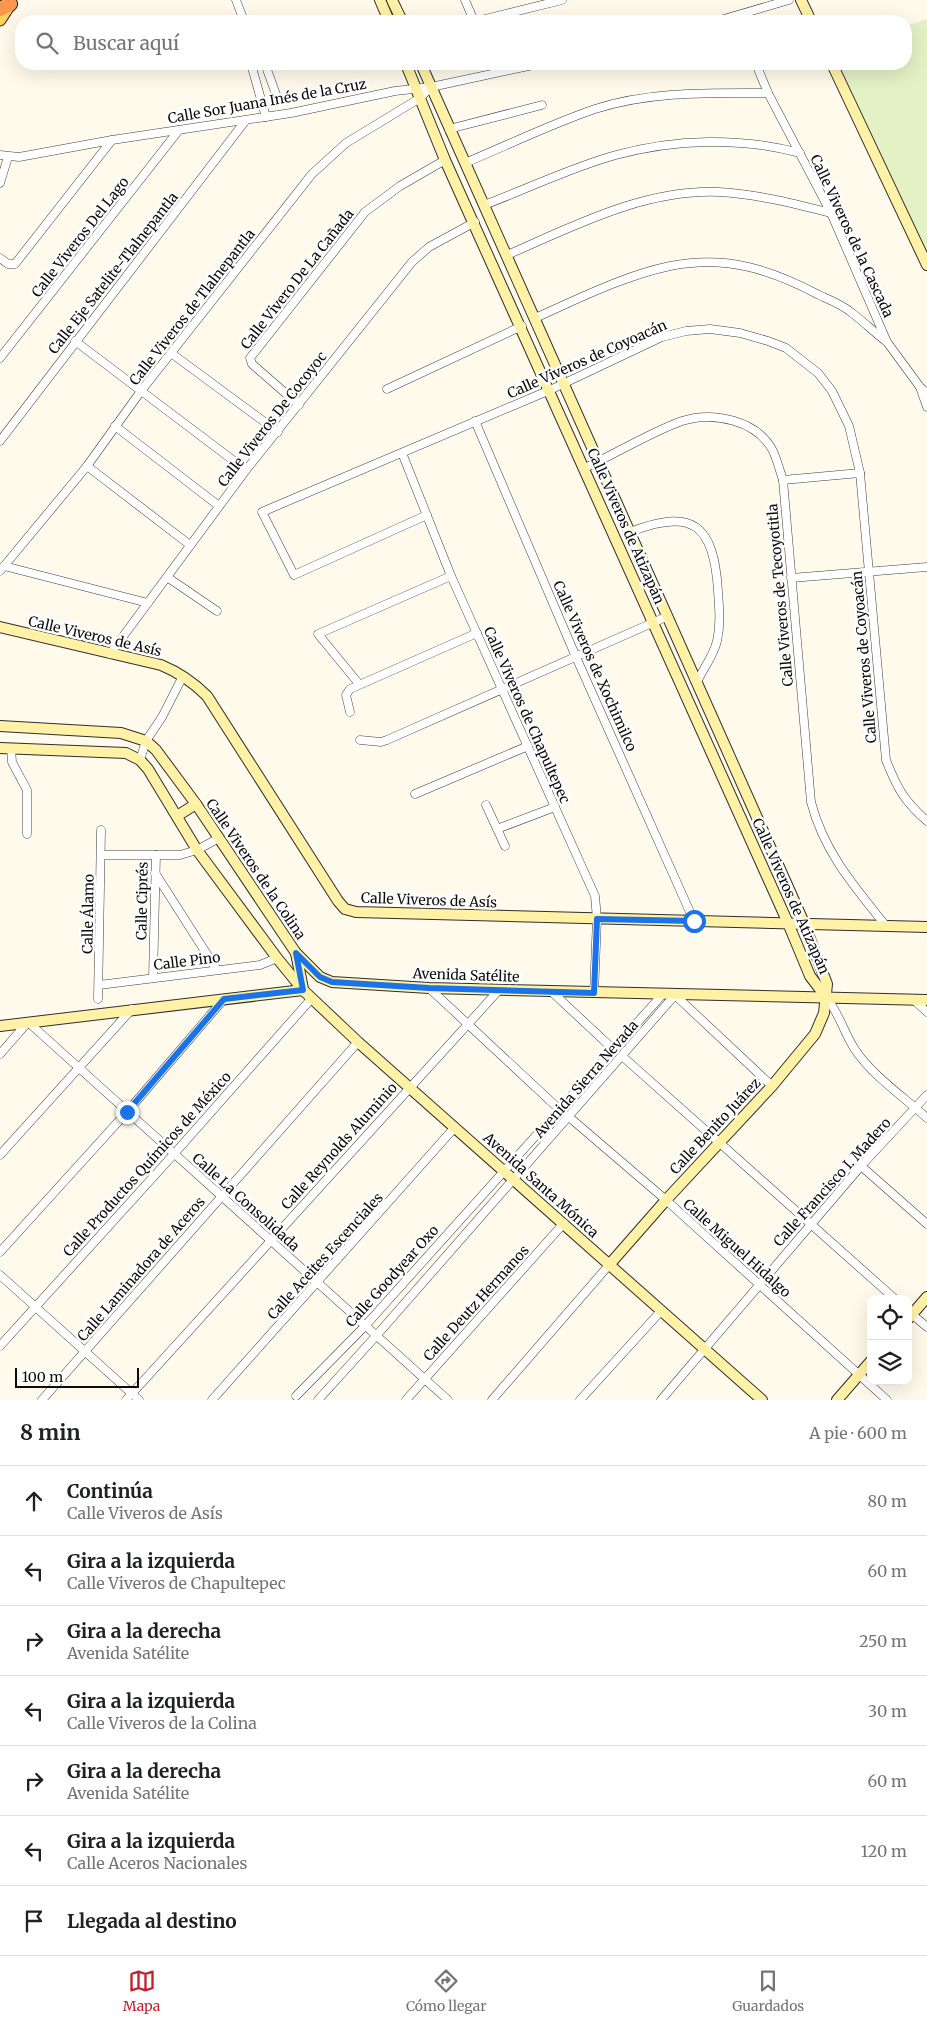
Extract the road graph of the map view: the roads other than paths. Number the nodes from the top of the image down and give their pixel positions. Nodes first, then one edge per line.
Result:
1 (236, 0) edge
2 (380, 0) edge
3 (392, 0) edge
4 (465, 0) edge
5 (562, 0) edge
6 (788, 0) edge
7 (801, 0) edge
8 (535, 3) edge
9 (8, 4) edge
10 (242, 15) edge
11 (386, 15) edge
12 (399, 15) edge
13 (473, 15) edge
14 (496, 15) edge
15 (748, 15) edge
16 (808, 15) edge
17 (0, 20) edge
18 (253, 70) edge
19 (267, 70) edge
20 (408, 70) edge
21 (423, 70) edge
22 (510, 70) edge
23 (758, 70) edge
24 (835, 70) edge
25 (431, 87) junction
26 (418, 93) junction
27 (768, 93) junction
28 (277, 97) dead end
29 (542, 105) dead end
30 (266, 117) junction
31 (246, 120) junction
32 (179, 130) junction
33 (449, 130) junction
34 (112, 140) junction
35 (800, 153) junction
36 (4, 156) edge
37 (445, 160) junction
38 (465, 163) junction
39 (0, 183) edge
40 (484, 205) junction
41 (831, 213) junction
42 (475, 222) junction
43 (507, 255) junction
44 (0, 258) edge
45 (927, 265) edge
46 (535, 318) junction
47 (522, 326) junction
48 (76, 341) junction
49 (887, 342) junction
50 (171, 353) junction
51 (0, 358) edge
52 (564, 383) junction
53 (920, 387) junction
54 (387, 389) dead end
55 (550, 390) junction
56 (141, 392) junction
57 (927, 393) edge
58 (299, 405) junction
59 (927, 408) edge
60 (475, 421) junction
61 (115, 426) junction
62 (278, 432) junction
63 (0, 441) edge
64 (402, 453) junction
65 (599, 462) junction
66 (86, 466) junction
67 (585, 468) junction
68 (246, 470) junction
69 (860, 473) junction
70 (783, 480) junction
71 (220, 506) junction
72 (427, 515) junction
73 (630, 532) junction
74 (190, 545) junction
75 (927, 567) edge
76 (2, 569) edge
77 (870, 571) junction
78 (451, 576) junction
79 (167, 577) junction
80 (791, 578) junction
81 (148, 603) junction
82 (217, 611) dead end
83 (668, 616) junction
84 (654, 622) junction
85 (0, 627) edge
86 (477, 633) junction
87 (110, 654) junction
88 (576, 657) junction
89 (183, 676) junction
90 (697, 682) junction
91 (359, 684) junction
92 (503, 690) junction
93 (350, 712) dead end
94 (0, 726) edge
95 (72, 731) junction
96 (360, 740) dead end
97 (146, 741) junction
98 (528, 746) junction
99 (0, 748) edge
100 (11, 748) junction
101 (73, 750) junction
102 (140, 760) junction
103 (415, 794) dead end
104 (196, 804) junction
105 (486, 805) dead end
106 (555, 807) junction
107 (177, 816) junction
108 (927, 821) edge
109 (497, 829) junction
110 (102, 830) dead end
111 (27, 834) dead end
112 (219, 838) junction
113 (505, 846) dead end
114 (197, 850) junction
115 (101, 854) junction
116 (156, 855) junction
117 (155, 873) junction
118 (597, 919) junction
119 (694, 921) junction
120 (788, 923) junction
121 (804, 923) junction
122 (886, 926) junction
123 (927, 927) edge
124 (296, 953) junction
125 (277, 958) junction
126 (217, 970) junction
127 (153, 978) junction
128 (99, 985) junction
129 (429, 988) junction
130 (303, 990) junction
131 (499, 990) junction
132 (552, 992) junction
133 (594, 993) junction
134 (662, 995) junction
135 (675, 995) junction
136 (826, 997) junction
137 (312, 998) junction
138 (98, 999) dead end
139 (224, 999) junction
140 (913, 999) junction
141 (927, 1000) edge
142 (132, 1009) junction
143 (927, 1012) edge
144 (28, 1022) junction
145 (468, 1024) junction
146 (0, 1026) edge
147 (358, 1042) junction
148 (613, 1049) junction
149 (0, 1054) edge
150 (622, 1056) junction
151 (79, 1068) junction
152 (410, 1086) junction
153 (772, 1086) junction
154 (927, 1095) edge
155 (915, 1108) junction
156 (559, 1109) junction
157 (127, 1112) junction
158 (569, 1118) junction
159 (927, 1118) edge
160 (455, 1127) junction
161 (719, 1141) junction
162 (174, 1154) junction
163 (0, 1155) edge
164 (862, 1166) junction
165 (505, 1170) junction
166 (515, 1179) junction
167 (221, 1197) junction
168 (666, 1200) junction
169 (564, 1223) junction
170 (811, 1224) junction
171 (927, 1224) edge
172 (270, 1241) junction
173 (0, 1252) edge
174 (609, 1265) junction
175 (0, 1275) edge
176 (318, 1284) junction
177 (758, 1284) junction
178 (891, 1295) edge
179 (927, 1297) edge
180 (35, 1307) junction
181 (661, 1311) junction
182 (912, 1313) edge
183 (912, 1317) edge
184 (365, 1326) junction
185 (927, 1328) edge
186 (376, 1336) junction
187 (0, 1346) edge
188 (704, 1349) junction
189 (85, 1352) junction
190 (867, 1366) edge
191 (858, 1376) junction
192 (424, 1379) junction
193 (296, 1396) dead end
194 (129, 1397) edge
195 (757, 1398) edge
196 (42, 1400) edge
197 (139, 1400) edge
198 (212, 1400) edge
199 (318, 1400) edge
200 (406, 1400) edge
201 (448, 1400) edge
202 (492, 1400) edge
203 (580, 1400) edge
204 (661, 1400) edge
205 (837, 1400) edge
206 (886, 1400) edge

1 - 10 street
2 - 11 street
3 - 12 street
4 - 13 street
5 - 8 street
6 - 15 street
7 - 16 street
8 - 14 street
9 - 17 main road
18 - 30 street
19 - 28 street
20 - 26 street, Calle Viveros de Atizapán
21 - 25 street, Calle Viveros de Atizapán
22 - 25 street
23 - 27 street, Calle Viveros de la Cascada
24 - 45 street
25 - 26 street, Calle Viveros de Tlalnepantla
25 - 33 street, Calle Viveros de Atizapán
26 - 30 street, Calle Sor Juana Inés de la Cruz
26 - 37 street, Calle Viveros de Atizapán
26 - 50 street, Calle Viveros de Tlalnepantla
27 - 35 street, Calle Viveros de la Cascada
27 - 38 street
29 - 33 street
30 - 31 street, Calle Sor Juana Inés de la Cruz
31 - 32 street, Calle Sor Juana Inés de la Cruz
31 - 48 street, Calle Eje Satelite-Tlalnepantla
32 - 34 street, Calle Sor Juana Inés de la Cruz
32 - 51 street, Calle Viveros Del Lago
33 - 38 street, Calle Viveros de Atizapán
34 - 36 street, Calle Sor Juana Inés de la Cruz
34 - 44 street
35 - 40 street
35 - 41 street, Calle Viveros de la Cascada
36 - 39 street
37 - 42 street, Calle Viveros de Atizapán
37 - 58 street, Calle Vivero De La Cañada
38 - 40 street, Calle Viveros de Atizapán
40 - 43 street, Calle Viveros de Atizapán
41 - 43 street
41 - 49 street, Calle Viveros de la Cascada
42 - 47 street, Calle Viveros de Atizapán
42 - 58 street, Calle Viveros De Cocoyoc
43 - 46 street, Calle Viveros de Atizapán
46 - 49 street
46 - 52 street, Calle Viveros de Atizapán
47 - 54 street
47 - 55 street, Calle Viveros de Atizapán
48 - 56 street
48 - 63 street, Calle Eje Satelite-Tlalnepantla
49 - 53 street, Calle Viveros de la Cascada
50 - 56 street, Calle Viveros de Tlalnepantla
50 - 62 street
52 - 55 street, Calle Viveros de Coyoacán
52 - 65 street, Calle Viveros de Atizapán
52 - 69 street, Calle Viveros de Coyoacán
53 - 57 street, Calle Viveros de la Cascada
53 - 59 street, Calle Viveros de la Cascada
55 - 60 street, Calle Viveros de Coyoacán
55 - 67 street, Calle Viveros de Atizapán
56 - 61 street, Calle Viveros de Tlalnepantla
56 - 68 street
58 - 62 street, Calle Viveros De Cocoyoc
60 - 64 street, Calle Viveros de Coyoacán
60 - 88 street, Calle Viveros de Xochimilco
61 - 66 street, Calle Viveros de Tlalnepantla
61 - 71 street
62 - 68 street, Calle Viveros De Cocoyoc
64 - 72 street, Calle Viveros de Chapultepec
64 - 72 street, Calle Viveros de Coyoacán
65 - 67 street, Calle Viveros de Tecoyotitla
65 - 70 street, Calle Viveros de Tecoyotitla
65 - 73 street, Calle Viveros de Atizapán
66 - 74 street
66 - 76 street, Calle Viveros de Tlalnepantla
67 - 84 street, Calle Viveros de Atizapán
68 - 71 street, Calle Viveros De Cocoyoc
69 - 70 street
69 - 77 street, Calle Viveros de Coyoacán
70 - 80 street, Calle Viveros de Tecoyotitla
71 - 74 street, Calle Viveros De Cocoyoc
72 - 78 street, Calle Viveros de Chapultepec
73 - 83 street, Calle Viveros de Atizapán
73 - 90 street
74 - 79 street, Calle Viveros De Cocoyoc
75 - 77 street
76 - 81 street
77 - 80 street
77 - 108 street, Calle Viveros de Coyoacán
78 - 86 street, Calle Viveros de Chapultepec
78 - 91 street
79 - 81 street, Calle Viveros De Cocoyoc
79 - 82 street
80 - 122 street, Calle Viveros de Tecoyotitla
81 - 87 street, Calle Viveros De Cocoyoc
83 - 84 street
83 - 90 street, Calle Viveros de Atizapán
84 - 88 street
84 - 120 street, Calle Viveros de Atizapán
85 - 87 street, Calle Viveros de Asís
86 - 91 street
86 - 92 street, Calle Viveros de Chapultepec
87 - 89 street, Calle Viveros de Asís
88 - 92 street
88 - 119 street, Calle Viveros de Xochimilco
89 - 97 street
89 - 118 street, Calle Viveros de Asís
90 - 121 street, Calle Viveros de Atizapán
91 - 93 street
92 - 96 street
92 - 98 street, Calle Viveros de Chapultepec
94 - 95 street, Calle Viveros de la Colina
95 - 97 street, Calle Viveros de la Colina
95 - 101 street
97 - 102 street
97 - 104 street, Calle Viveros de la Colina
98 - 103 street
98 - 106 street, Calle Viveros de Chapultepec
99 - 100 street
100 - 101 street
100 - 111 street
101 - 102 street
102 - 107 street
104 - 107 street
104 - 112 street, Calle Viveros de la Colina
105 - 109 street
106 - 109 street
106 - 118 street, Calle Viveros de Chapultepec
107 - 114 street
109 - 113 street
110 - 115 street, Calle Álamo
112 - 114 street
112 - 124 street, Calle Viveros de la Colina
114 - 116 street
114 - 125 street
115 - 116 street
115 - 128 street, Calle Álamo
116 - 117 street, Calle Ciprés
117 - 126 street
117 - 127 street, Calle Ciprés
118 - 119 street, Calle Viveros de Asís
118 - 133 street, Calle Viveros de Chapultepec
119 - 120 street, Calle Viveros de Asís
120 - 121 street, Calle Viveros de Asís
120 - 136 street, Calle Viveros de Atizapán
121 - 122 street, Calle Viveros de Asís
121 - 136 street, Calle Viveros de Atizapán
122 - 123 street, Calle Viveros de Asís
124 - 125 street
124 - 129 street, Avenida Satélite
124 - 130 street, Calle Viveros de la Colina
125 - 126 street, Calle Pino
125 - 130 street
126 - 127 street, Calle Pino
127 - 128 street, Calle Pino
128 - 138 street, Calle Álamo
129 - 131 street, Avenida Satélite
129 - 145 street
130 - 137 street, Avenida Santa Mónica
130 - 139 street
131 - 132 street, Avenida Satélite
131 - 145 street, Calle Reynolds Aluminio
132 - 133 street, Avenida Satélite
132 - 148 street
133 - 134 street, Avenida Satélite
134 - 135 street, Avenida Satélite
134 - 148 street, Avenida Sierra Nevada
135 - 136 street, Avenida Satélite
135 - 150 street, Avenida Sierra Nevada
135 - 153 street
136 - 140 street
136 - 153 street, Calle Benito Juárez
136 - 155 street
137 - 147 street, Avenida Santa Mónica
137 - 162 street, Calle Productos Químicos de México
139 - 142 street
139 - 157 street
140 - 141 street
140 - 143 street
142 - 144 street
142 - 151 street
144 - 146 street
144 - 149 street
144 - 151 street, Calle La Consolidada
145 - 152 street, Calle Reynolds Aluminio
145 - 156 street
147 - 152 street, Avenida Santa Mónica
147 - 167 street, Calle Laminadora de Aceros
148 - 156 street, Avenida Sierra Nevada
150 - 158 street, Avenida Sierra Nevada
150 - 161 street
151 - 157 street, Calle La Consolidada
151 - 163 street
152 - 160 street, Avenida Santa Mónica
152 - 172 street, Calle Reynolds Aluminio
153 - 161 street, Calle Benito Juárez
154 - 155 street, Calle Francisco I. Madero
155 - 159 street
155 - 164 street, Calle Francisco I. Madero
156 - 165 street, Avenida Sierra Nevada
157 - 162 street, Calle La Consolidada
157 - 173 street
158 - 166 street, Avenida Sierra Nevada
158 - 168 street, Calle Miguel Hidalgo
160 - 165 street, Avenida Santa Mónica
160 - 176 street, Calle Aceites Escenciales
161 - 168 street, Calle Benito Juárez
161 - 170 street
162 - 167 street, Calle La Consolidada
162 - 180 street, Calle Productos Químicos de México
164 - 170 street, Calle Francisco I. Madero
164 - 171 street
165 - 166 street, Avenida Santa Mónica
165 - 184 street, Calle Goodyear Oxo
166 - 169 street, Avenida Santa Mónica
166 - 186 street, Calle Goodyear Oxo
167 - 172 street, Calle La Consolidada
167 - 189 street, Calle Laminadora de Aceros
168 - 174 street, Calle Benito Juárez
168 - 177 street, Calle Miguel Hidalgo
169 - 174 street, Avenida Santa Mónica
169 - 192 street, Calle Deutz Hermanos
170 - 177 street, Calle Francisco I. Madero
170 - 178 street
172 - 176 street, Calle La Consolidada
172 - 194 street, Calle Reynolds Aluminio
174 - 181 street, Avenida Santa Mónica
174 - 202 street
175 - 180 street
176 - 184 street, Calle La Consolidada
176 - 198 street, Calle Aceites Escenciales
177 - 188 street, Calle Francisco I. Madero
177 - 191 street, Calle Miguel Hidalgo
179 - 182 street
180 - 187 street, Calle Productos Químicos de México
180 - 189 street
181 - 188 street, Avenida Santa Mónica
181 - 203 street
183 - 185 street
184 - 186 street, Calle La Consolidada
184 - 193 street, Calle Goodyear Oxo
186 - 192 street, Calle La Consolidada
186 - 199 street, Calle Goodyear Oxo
188 - 195 street, Avenida Santa Mónica
188 - 204 street, Calle Francisco I. Madero
189 - 194 street
189 - 196 street, Calle Laminadora de Aceros
190 - 191 street
191 - 205 street
191 - 206 street, Calle Miguel Hidalgo
192 - 200 street, Calle Deutz Hermanos
192 - 201 street, Calle La Consolidada
194 - 197 street

